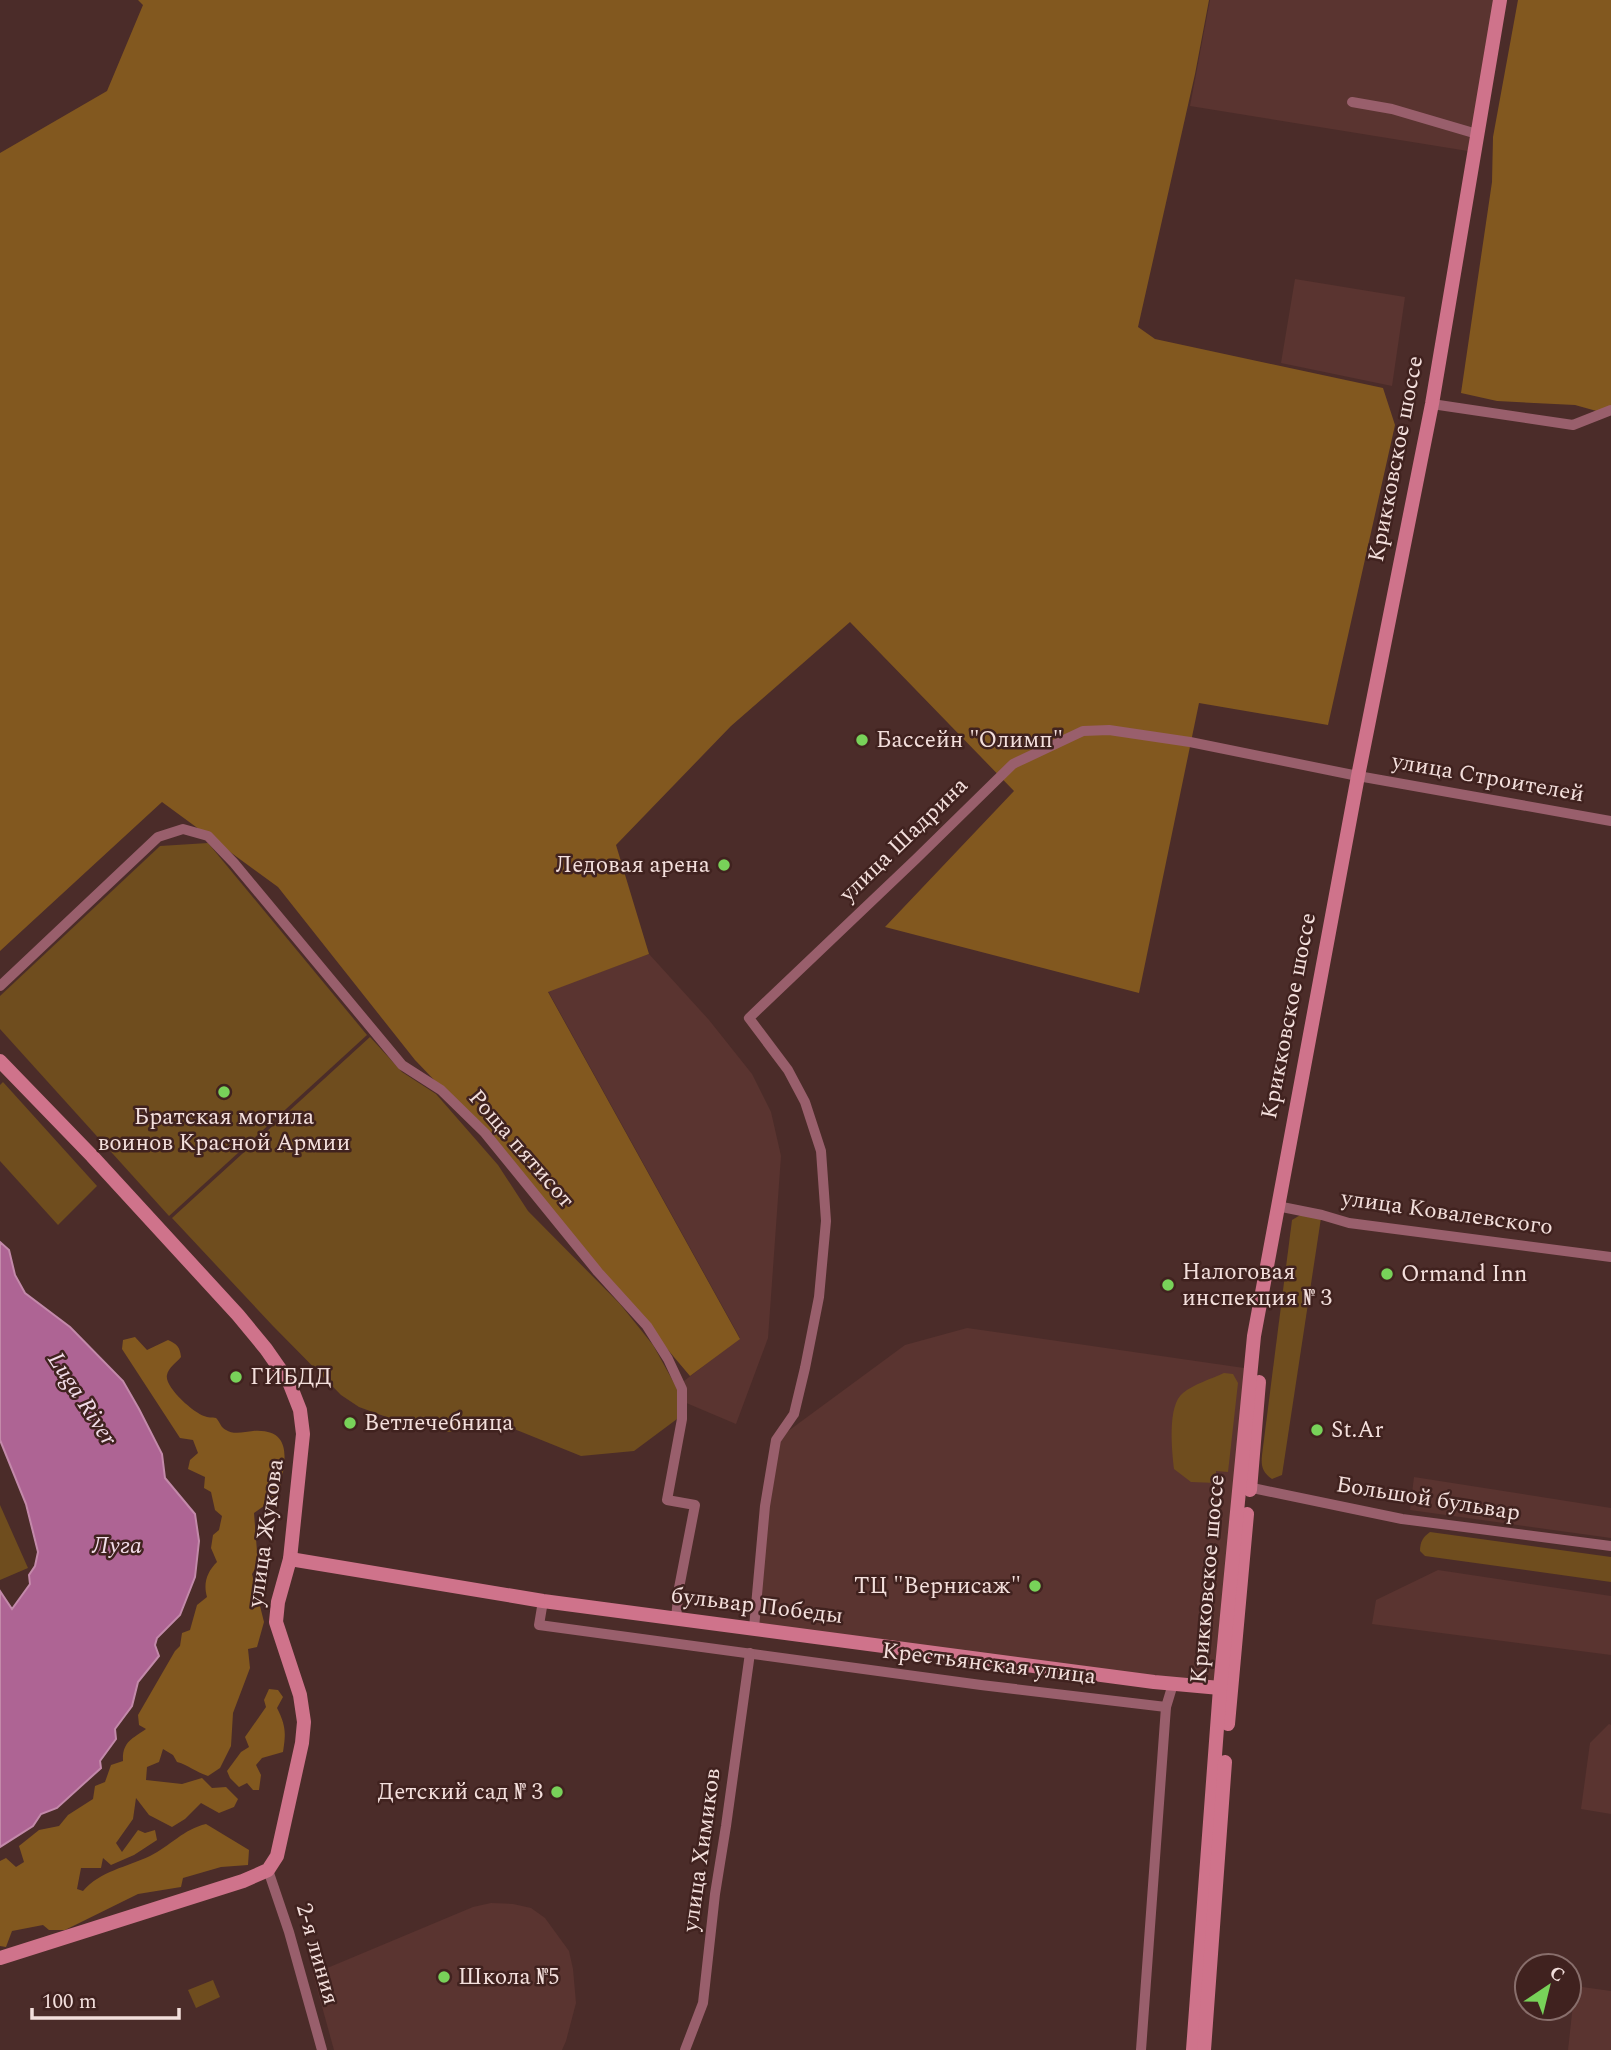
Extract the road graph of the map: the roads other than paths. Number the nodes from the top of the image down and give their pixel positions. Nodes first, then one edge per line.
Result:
1 (1500, 0) edge
2 (1506, 0) edge
3 (1352, 102) dead end
4 (1477, 134) junction
5 (1435, 404) junction
6 (1611, 410) edge
7 (1362, 777) junction
8 (1611, 821) edge
9 (0, 986) edge
10 (0, 1061) edge
11 (1281, 1207) junction
12 (1611, 1257) edge
13 (1245, 1487) junction
14 (1611, 1546) edge
15 (290, 1559) junction
16 (543, 1601) junction
17 (676, 1618) junction
18 (754, 1628) junction
19 (750, 1653) junction
20 (1173, 1684) junction
21 (1220, 1688) junction
22 (1166, 1707) junction
23 (268, 1870) junction
24 (0, 1958) edge
25 (322, 2050) edge
26 (685, 2050) edge
27 (1141, 2050) edge
28 (1193, 2050) edge
29 (1204, 2050) edge

1 - 4 main road, Крикковское шоссе
2 - 5 main road
3 - 4 street
4 - 5 main road, Крикковское шоссе
5 - 6 street
5 - 7 main road, Крикковское шоссе
7 - 8 street, улица Строителей
7 - 11 main road, Крикковское шоссе
7 - 18 street, улица Шадрина
9 - 17 street, Роща пятисот
10 - 15 main road, улица Жукова
11 - 12 street, улица Ковалевского
11 - 13 main road, Крикковское шоссе
13 - 14 street, Большой бульвар
13 - 21 main road, Крикковское шоссе
13 - 29 main road
15 - 16 main road, бульвар Победы
15 - 23 main road, улица Жукова
16 - 17 main road, бульвар Победы
16 - 19 street, Крестьянская улица
17 - 18 main road, бульвар Победы
18 - 20 main road, бульвар Победы
19 - 22 street, Крестьянская улица
19 - 26 street, улица Химиков
20 - 21 main road, бульвар Победы
20 - 22 street
21 - 28 main road, Крикковское шоссе
22 - 27 street
23 - 24 main road
23 - 25 street, 2-я линия

